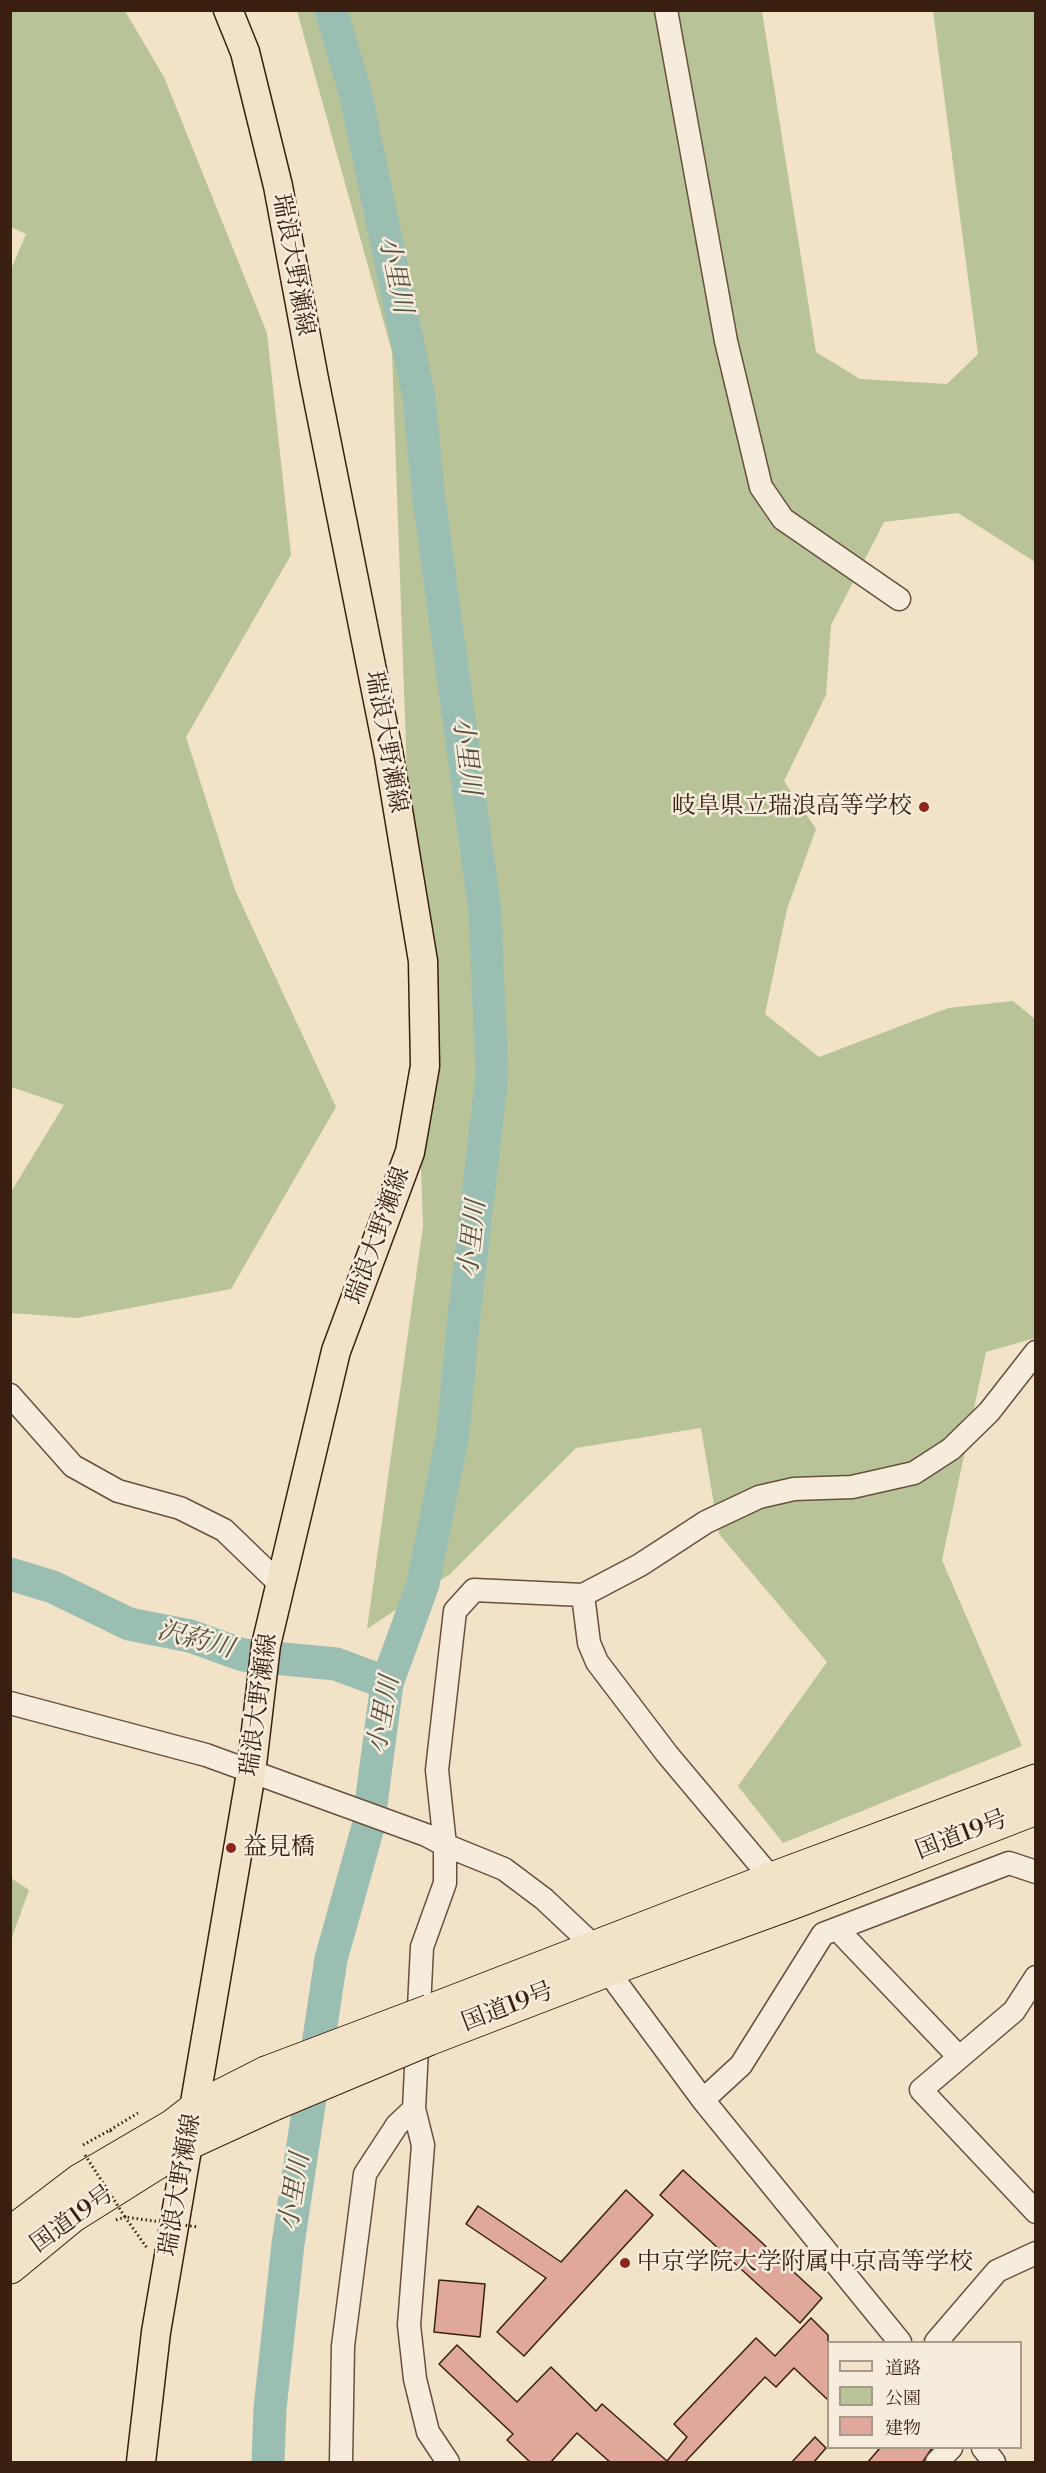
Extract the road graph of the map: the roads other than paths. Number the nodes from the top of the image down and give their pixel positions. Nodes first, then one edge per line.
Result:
1 (228, 10) edge
2 (666, 10) edge
3 (899, 599) dead end
4 (1035, 1352) edge
5 (10, 1395) edge
6 (279, 1583) junction
7 (583, 1595) junction
8 (10, 1703) edge
9 (251, 1773) junction
10 (1035, 1781) edge
11 (1035, 1808) edge
12 (435, 1840) junction
13 (1035, 1872) edge
14 (772, 1879) junction
15 (837, 1929) junction
16 (601, 1959) junction
17 (1035, 1977) edge
18 (959, 2057) junction
19 (269, 2089) junction
20 (703, 2100) junction
21 (195, 2109) junction
22 (414, 2109) junction
23 (188, 2143) junction
24 (1035, 2212) edge
25 (10, 2234) edge
26 (1035, 2253) edge
27 (10, 2267) edge
28 (898, 2341) edge
29 (938, 2341) edge
30 (950, 2449) edge
31 (984, 2449) edge
32 (141, 2463) edge
33 (340, 2463) edge
34 (448, 2463) edge
35 (938, 2463) edge
36 (994, 2463) edge

1 - 6 main road, 瑞浪大野瀬線
2 - 3 street
4 - 7 street
5 - 6 street
6 - 9 main road, 瑞浪大野瀬線
7 - 12 street
7 - 14 street
8 - 9 street
9 - 12 street
9 - 21 main road, 瑞浪大野瀬線
10 - 14 highway, 国道19号
11 - 16 highway, 国道19号
12 - 16 street
12 - 22 street
13 - 15 street
14 - 16 highway, 国道19号
15 - 18 street
15 - 20 street
16 - 19 highway, 国道19号, bridge
16 - 20 street
17 - 18 street
18 - 24 street
19 - 21 highway, 国道19号
19 - 23 highway, 国道19号
20 - 28 street
21 - 23 main road, 瑞浪大野瀬線
21 - 25 highway, 国道19号
22 - 33 street
22 - 34 street
23 - 27 highway, 国道19号
23 - 32 main road, 瑞浪大野瀬線
26 - 29 street
30 - 35 street
31 - 36 street

